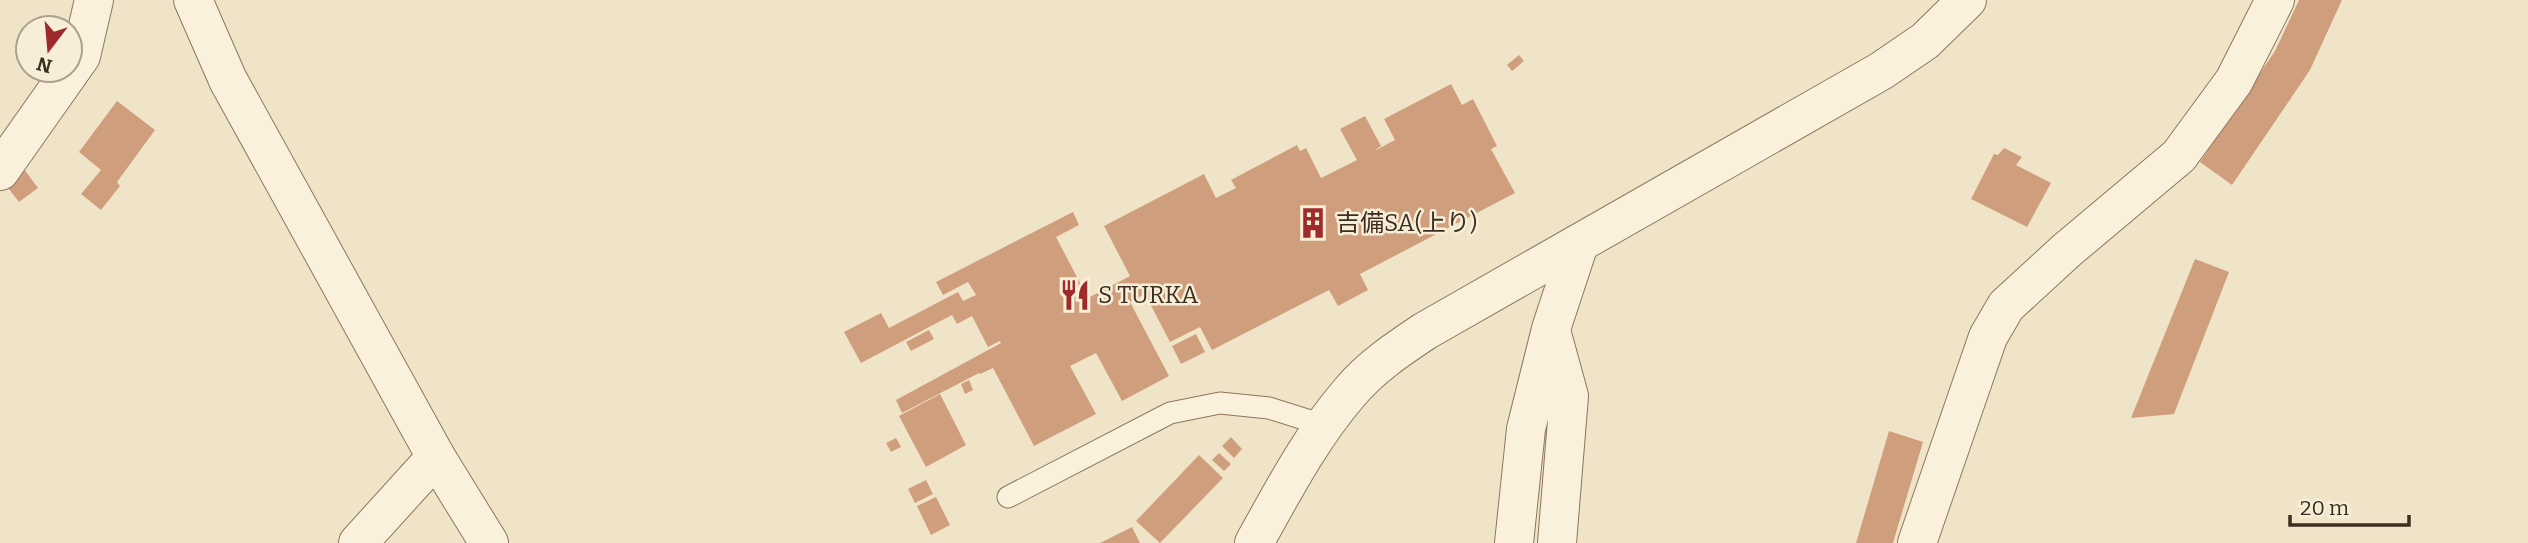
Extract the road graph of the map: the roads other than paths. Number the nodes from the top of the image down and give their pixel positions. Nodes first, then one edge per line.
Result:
1 (94, 0) edge
2 (193, 0) edge
3 (1966, 0) edge
4 (2275, 0) edge
5 (0, 171) edge
6 (1579, 244) junction
7 (1551, 329) junction
8 (1323, 425) junction
9 (436, 457) junction
10 (1009, 497) dead end
11 (358, 543) edge
12 (489, 543) edge
13 (1254, 543) edge
14 (1514, 543) edge
15 (1557, 543) edge
16 (1917, 543) edge

1 - 5 street
2 - 9 street
3 - 6 street
4 - 16 street
6 - 7 street
6 - 8 street
7 - 14 street
7 - 15 street
8 - 10 lane
8 - 13 street
9 - 11 street
9 - 12 street

